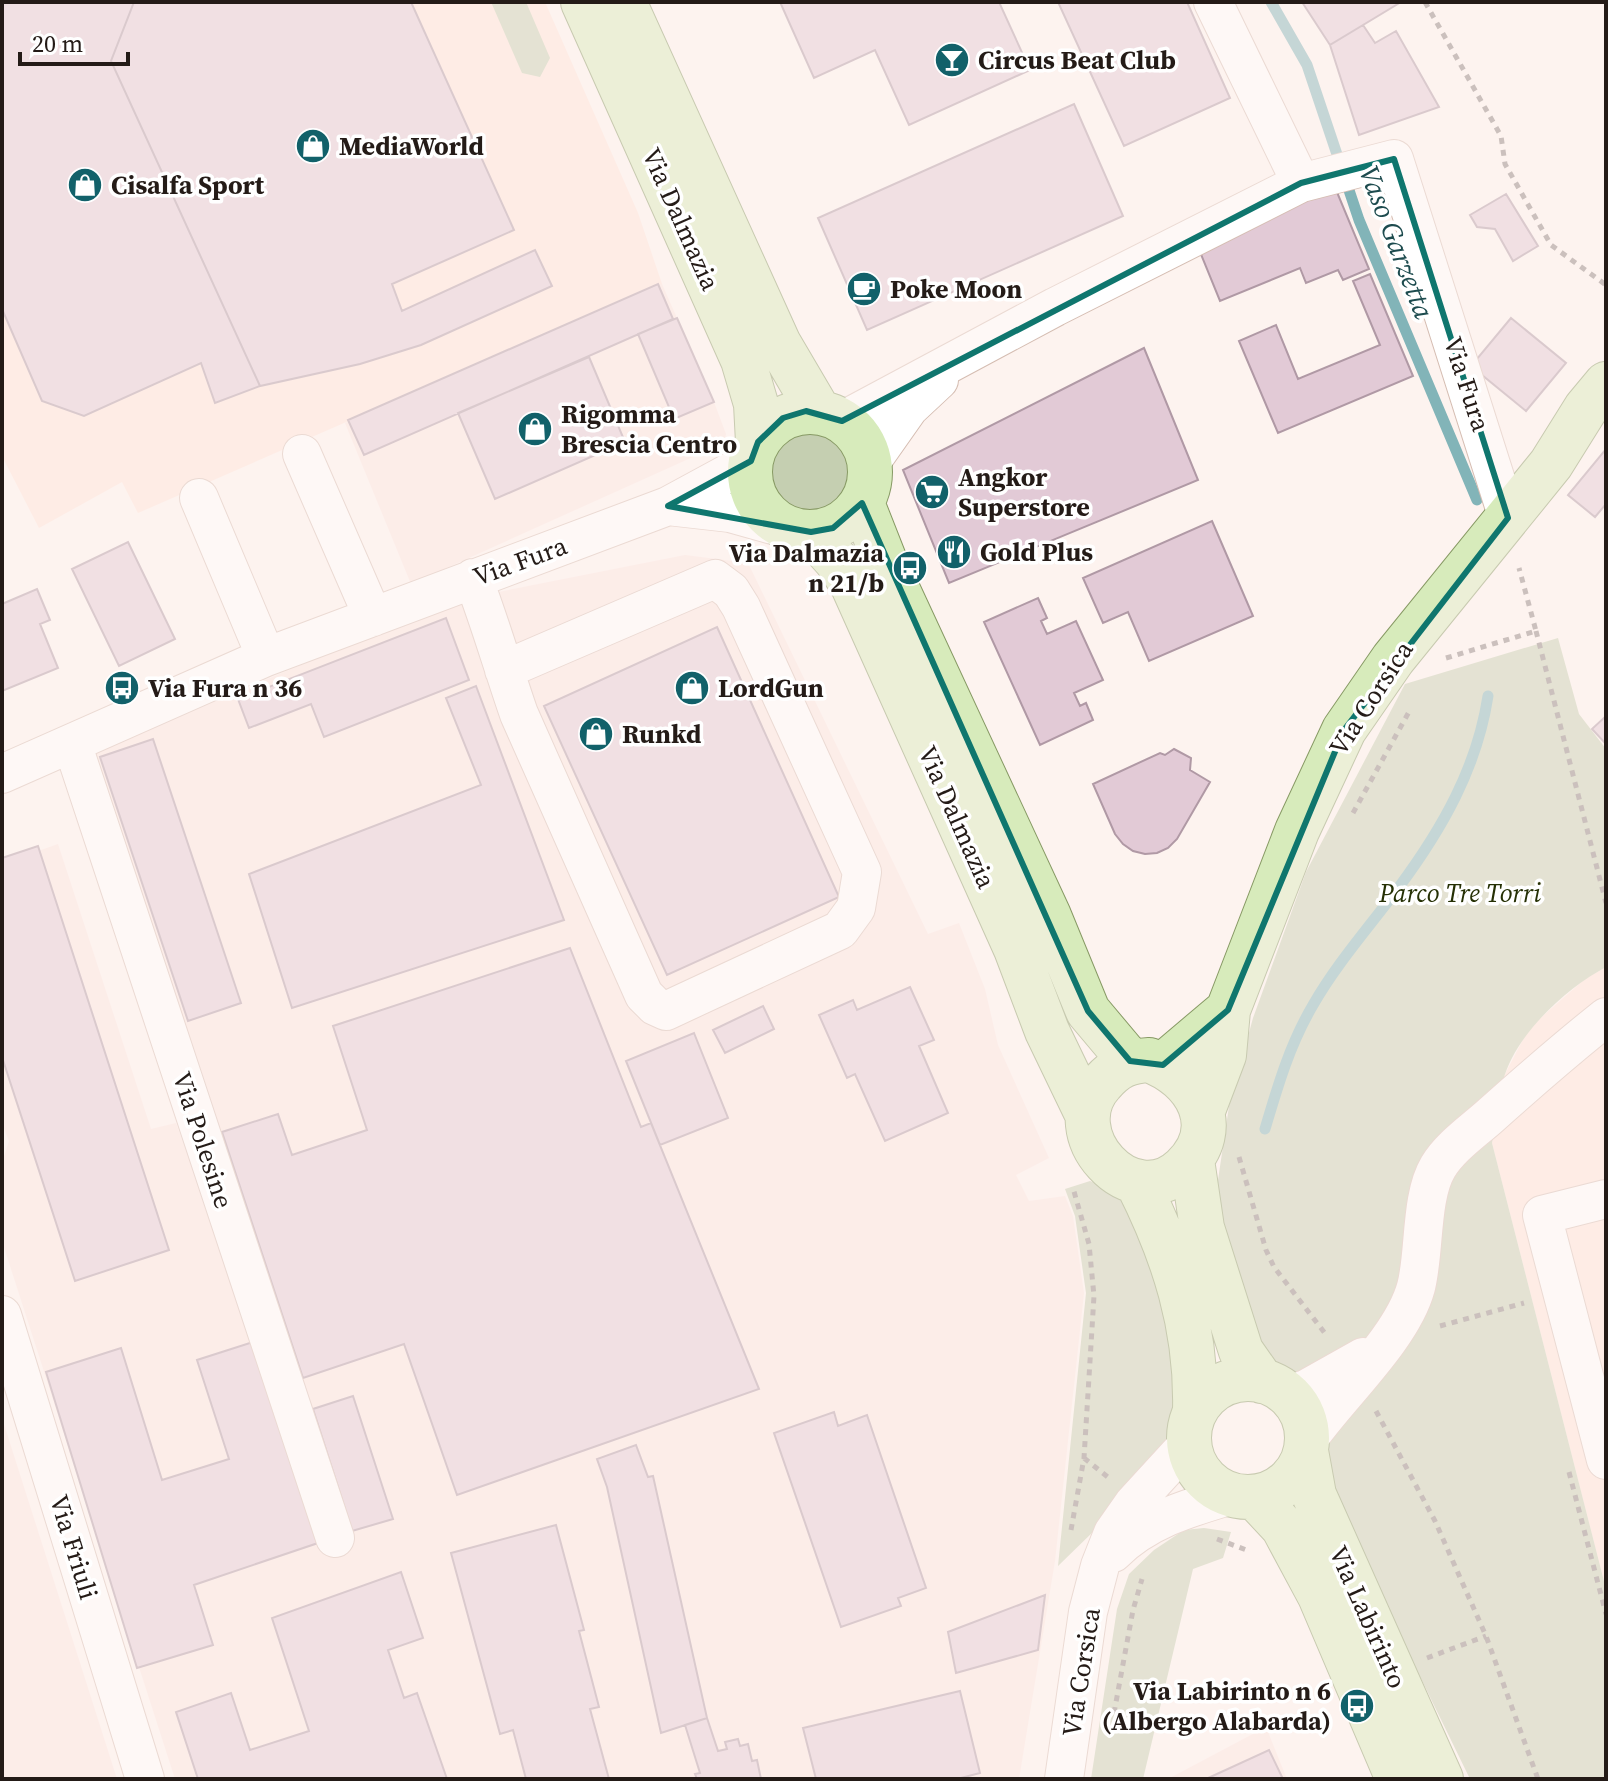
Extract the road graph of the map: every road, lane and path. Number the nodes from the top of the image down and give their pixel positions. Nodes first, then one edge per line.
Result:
1 (583, 2) edge
2 (624, 2) edge
3 (1213, 2) edge
4 (1425, 2) edge
5 (1330, 176) junction
6 (1606, 285) edge
7 (964, 357) junction
8 (1606, 384) edge
9 (830, 416) junction
10 (1606, 422) edge
11 (754, 451) junction
12 (302, 454) dead end
13 (1551, 464) junction
14 (867, 482) junction
15 (199, 498) dead end
16 (668, 506) junction
17 (801, 531) junction
18 (1512, 538) junction
19 (473, 578) junction
20 (373, 617) junction
21 (1536, 631) junction
22 (266, 657) junction
23 (1438, 660) dead end
24 (504, 670) junction
25 (1416, 700) dead end
26 (72, 743) junction
27 (2, 774) edge
28 (1349, 820) dead end
29 (1606, 903) edge
30 (1606, 994) edge
31 (1228, 1010) junction
32 (1606, 1017) edge
33 (1146, 1063) junction
34 (1548, 1064) junction
35 (1086, 1112) junction
36 (1202, 1113) junction
37 (1192, 1160) junction
38 (1137, 1182) junction
39 (1073, 1189) dead end
40 (1606, 1199) edge
41 (1524, 1303) dead end
42 (2, 1315) edge
43 (1385, 1342) junction
44 (1276, 1388) junction
45 (1192, 1427) junction
46 (1306, 1446) junction
47 (1606, 1460) edge
48 (1114, 1481) dead end
49 (1243, 1496) junction
50 (1204, 1537) dead end
51 (335, 1538) dead end
52 (1252, 1554) dead end
53 (1100, 1566) junction
54 (1146, 1571) dead end
55 (1486, 1636) dead end
56 (1424, 1660) dead end
57 (1113, 1718) dead end
58 (145, 1779) edge
59 (1064, 1779) edge
60 (1398, 1779) edge
61 (1441, 1779) edge

1 - 11 main road, Via Dalmazia
2 - 9 main road, Via Dalmazia
3 - 5 street
4 - 6 path
5 - 7 street, Via Fura
5 - 18 street, Via Fura
7 - 9 street, Via Fura
7 - 14 street, Via Fura
8 - 13 main road, Via Corsica
9 - 11 main road
9 - 14 main road, Via Dalmazia
10 - 13 main road, Via Corsica
11 - 16 street, Via Fura
11 - 17 main road, Via Dalmazia
12 - 20 street
13 - 18 main road, Via Corsica
14 - 17 main road
14 - 33 main road, Via Dalmazia
15 - 22 street
16 - 17 street, Via Fura
16 - 19 street, Via Fura
17 - 35 main road, Via Dalmazia
18 - 21 path
18 - 31 main road, Via Corsica
19 - 20 street, Via Fura
19 - 24 street
20 - 22 street, Via Fura
21 - 23 path
21 - 29 path
22 - 26 street, Via Fura
24 - 24 street
25 - 28 path
26 - 27 street, Via Fura
26 - 51 street, Via Polesine
30 - 34 street
31 - 33 main road, Via Corsica
31 - 36 main road, Via Corsica
32 - 34 street
33 - 35 main road, Via Corsica
33 - 36 main road
34 - 43 street
35 - 38 main road
36 - 37 main road, Via Corsica
37 - 38 main road
37 - 44 main road, Via Corsica
38 - 45 main road
39 - 48 path
40 - 47 street
41 - 43 path
42 - 58 street, Via Friuli
43 - 44 street
43 - 46 street
44 - 45 main road, Via Corsica
44 - 46 main road, Via Corsica
45 - 49 main road
45 - 53 street, Via Corsica
46 - 49 main road
46 - 61 main road, Via Labirinto
49 - 53 street
49 - 60 main road, Via Labirinto
50 - 52 path
53 - 59 street, Via Corsica
54 - 57 path
55 - 56 path

